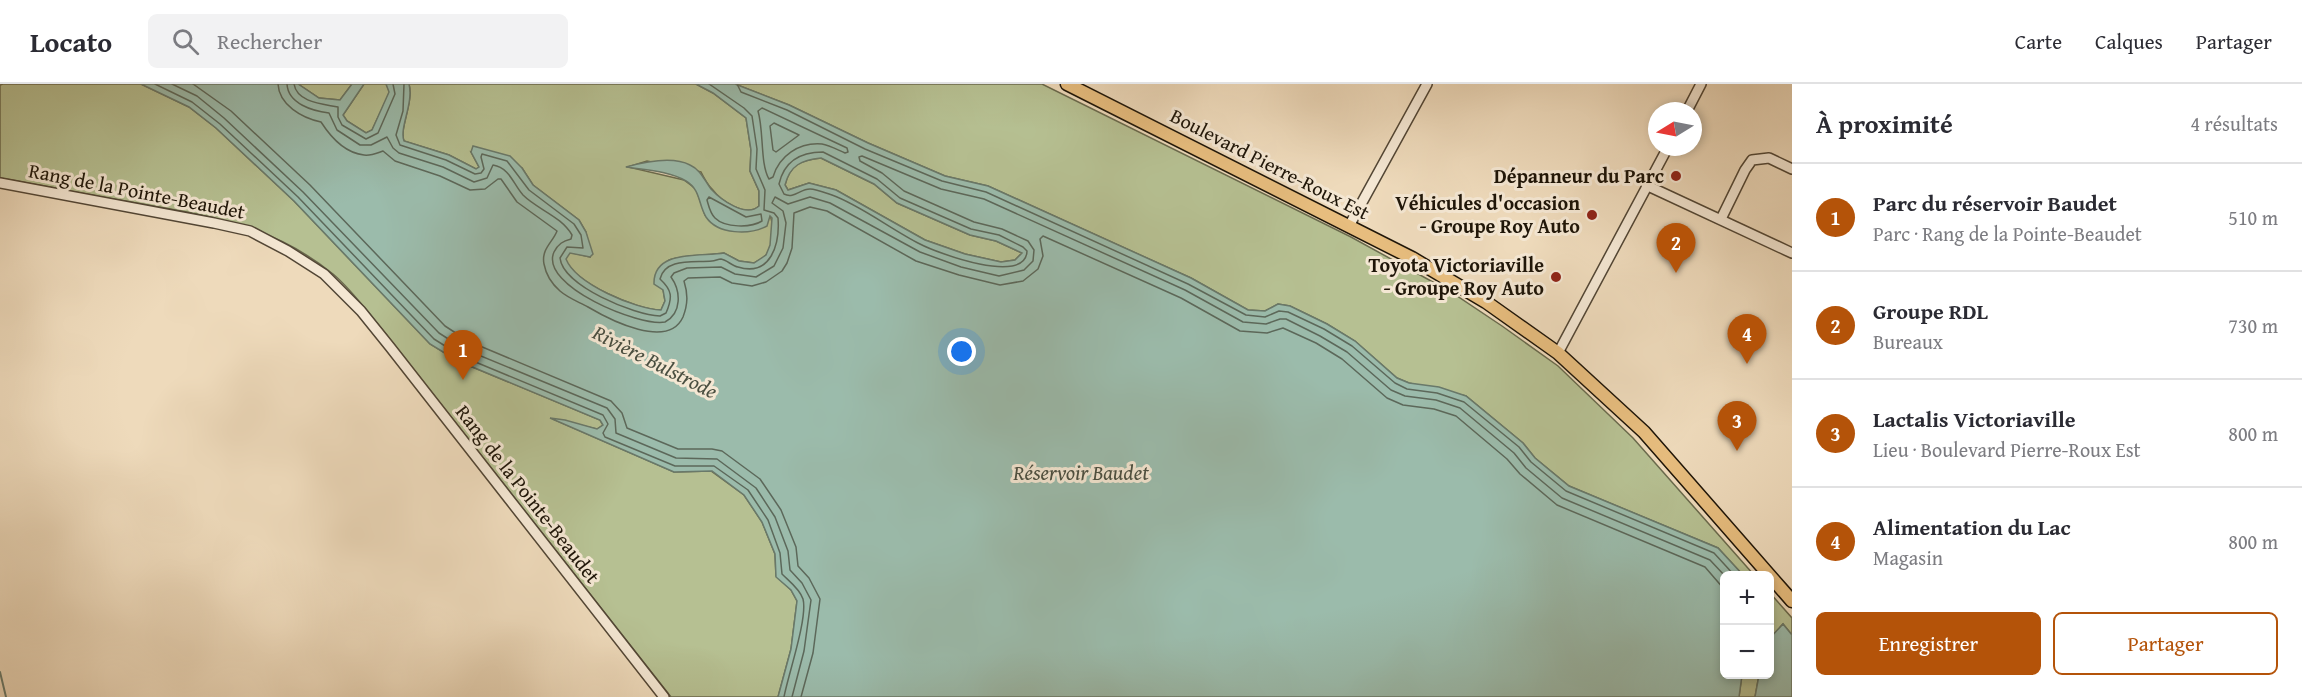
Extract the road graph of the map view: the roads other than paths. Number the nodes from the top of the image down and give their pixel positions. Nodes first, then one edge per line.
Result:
1 (1068, 84) edge
2 (1427, 84) edge
3 (1701, 84) edge
4 (1692, 102) edge
5 (1663, 156) edge
6 (1792, 169) edge
7 (0, 183) edge
8 (1648, 186) junction
9 (1721, 219) junction
10 (1349, 226) junction
11 (1792, 253) edge
12 (1558, 353) junction
13 (1792, 601) edge
14 (664, 697) edge

1 - 10 main road, Boulevard Pierre-Roux Est
2 - 10 street
3 - 4 street
5 - 8 street
6 - 9 street
7 - 14 street, Rang de la Pointe-Beaudet
8 - 9 street
8 - 12 street
9 - 11 street
10 - 12 main road, Boulevard Pierre-Roux Est
12 - 13 main road, Boulevard Pierre-Roux Est

